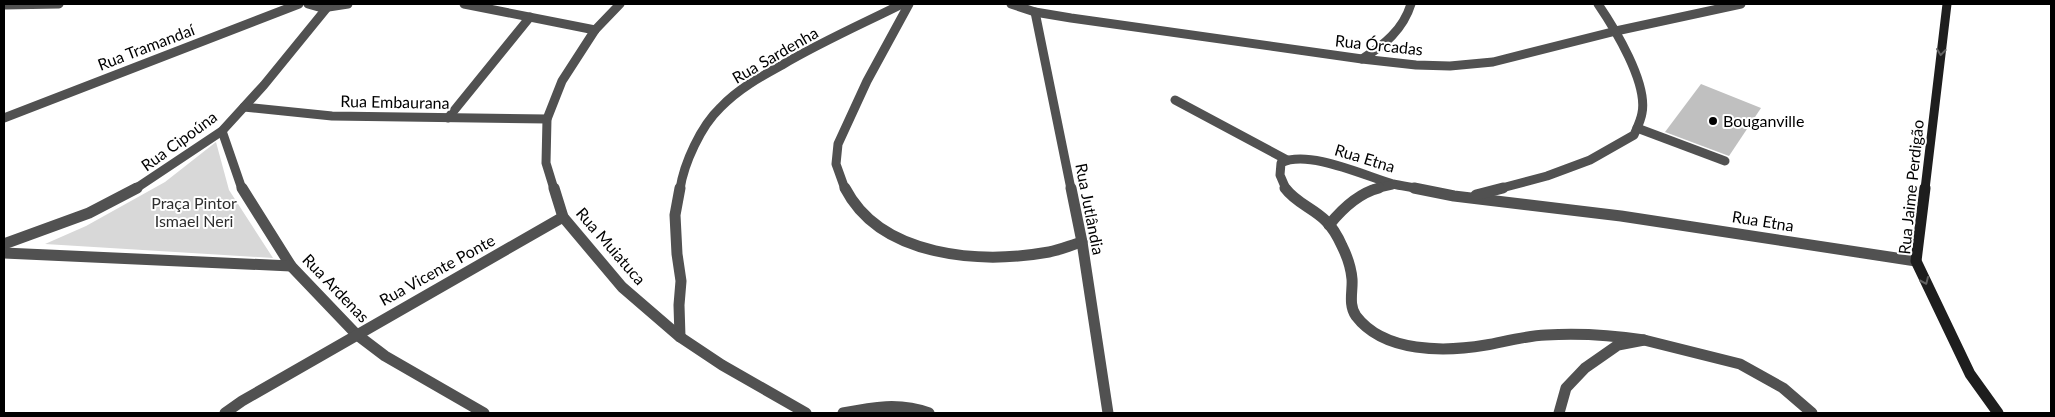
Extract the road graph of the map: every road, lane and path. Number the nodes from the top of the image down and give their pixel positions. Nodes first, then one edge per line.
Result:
1 (4, 4) edge
2 (58, 4) edge
3 (299, 4) edge
4 (308, 4) edge
5 (348, 4) edge
6 (464, 4) edge
7 (620, 4) edge
8 (902, 4) edge
9 (909, 4) edge
10 (1011, 4) edge
11 (1411, 4) edge
12 (1598, 4) edge
13 (1740, 4) edge
14 (1947, 4) edge
15 (329, 6) edge
16 (1035, 12) junction
17 (530, 17) junction
18 (596, 30) junction
19 (1616, 31) junction
20 (1362, 59) junction
21 (1175, 100) dead end
22 (244, 108) junction
23 (23, 111) junction
24 (4, 112) edge
25 (4, 118) edge
26 (448, 118) junction
27 (547, 119) junction
28 (1637, 128) junction
29 (222, 132) junction
30 (1287, 160) junction
31 (1725, 160) dead end
32 (1394, 184) junction
33 (1470, 197) junction
34 (563, 217) junction
35 (1329, 224) junction
36 (1082, 242) junction
37 (4, 244) edge
38 (4, 253) edge
39 (1916, 261) junction
40 (291, 266) junction
41 (356, 334) junction
42 (680, 337) junction
43 (1644, 340) junction
44 (225, 413) edge
45 (484, 413) edge
46 (806, 413) edge
47 (843, 413) edge
48 (929, 413) edge
49 (1108, 413) edge
50 (1559, 413) edge
51 (1812, 413) edge
52 (1998, 413) edge

1 - 2 street
3 - 23 street, Rua Tramandaí
4 - 15 street
5 - 15 street
6 - 17 street
7 - 18 street, Rua Muiatuca
8 - 42 street, Rua Sardenha
9 - 36 street
10 - 16 street, Rua Órcadas
11 - 20 street
12 - 19 street
13 - 19 street, Rua Órcadas
14 -> 39 main road, Rua Jaime Perdigão
15 - 22 street, Rua Cipoúna
16 - 20 street, Rua Órcadas
16 - 36 street, Rua Jutlândia
17 - 18 street
17 - 26 street
18 - 27 street, Rua Muiatuca
19 - 20 street, Rua Órcadas
19 - 28 street
21 - 30 street
22 - 26 street, Rua Embaurana
22 - 29 street, Rua Cipoúna
23 - 24 street
23 - 25 street, Rua Tramandaí
26 - 27 street, Rua Embaurana
27 - 34 street, Rua Muiatuca
28 - 31 street
28 - 33 street
29 - 37 street, Rua Cipoúna
29 - 40 street, Rua Ardenas
30 - 32 street, Rua Etna
30 - 35 street
32 - 33 street, Rua Etna
32 - 35 street
33 - 39 street, Rua Etna
34 - 41 street, Rua Vicente Ponte
34 - 42 street, Rua Muiatuca
35 - 43 street
36 - 49 street, Rua Jutlândia
38 - 40 street
39 -> 52 main road, Rua Jaime Perdigão
40 - 41 street, Rua Ardenas
41 - 44 street, Rua Vicente Ponte
41 - 45 street, Rua Ardenas
42 - 46 street, Rua Muiatuca
43 - 50 street
43 - 51 street
47 - 48 street

